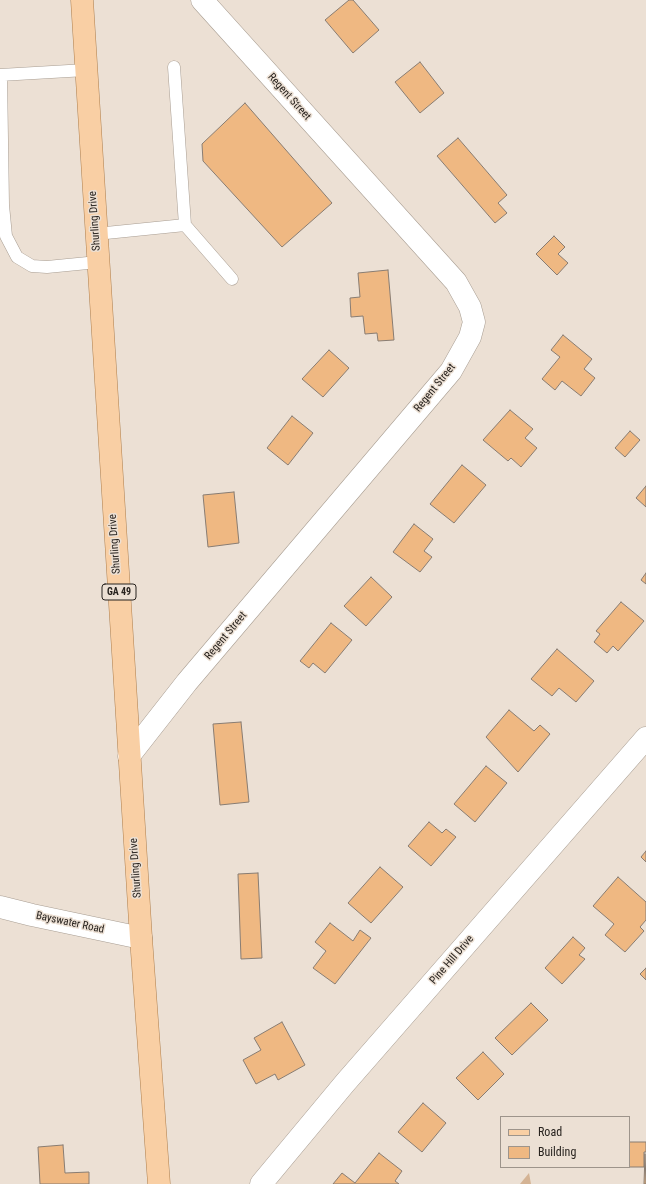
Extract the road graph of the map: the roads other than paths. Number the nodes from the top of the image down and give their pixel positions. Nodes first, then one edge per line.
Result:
1 (82, 0) edge
2 (202, 0) edge
3 (174, 67) dead end
4 (86, 70) junction
5 (1, 75) edge
6 (1, 205) edge
7 (185, 225) junction
8 (96, 234) junction
9 (98, 262) junction
10 (232, 279) dead end
11 (646, 738) edge
12 (129, 756) junction
13 (0, 907) edge
14 (140, 938) junction
15 (159, 1184) edge
16 (261, 1184) edge

1 - 4 main road, Shurling Drive / GA 49
2 - 12 street, Regent Street
3 - 7 lane
4 - 5 lane
4 - 8 main road, Shurling Drive / GA 49
5 - 6 lane
6 - 9 lane
7 - 8 lane
7 - 10 lane
8 - 9 main road, Shurling Drive / GA 49
9 - 12 main road, Shurling Drive / GA 49
11 - 16 street, Pine Hill Drive
12 - 14 main road, Shurling Drive / GA 49
13 - 14 street, Bayswater Road
14 - 15 main road, Shurling Drive / GA 49

